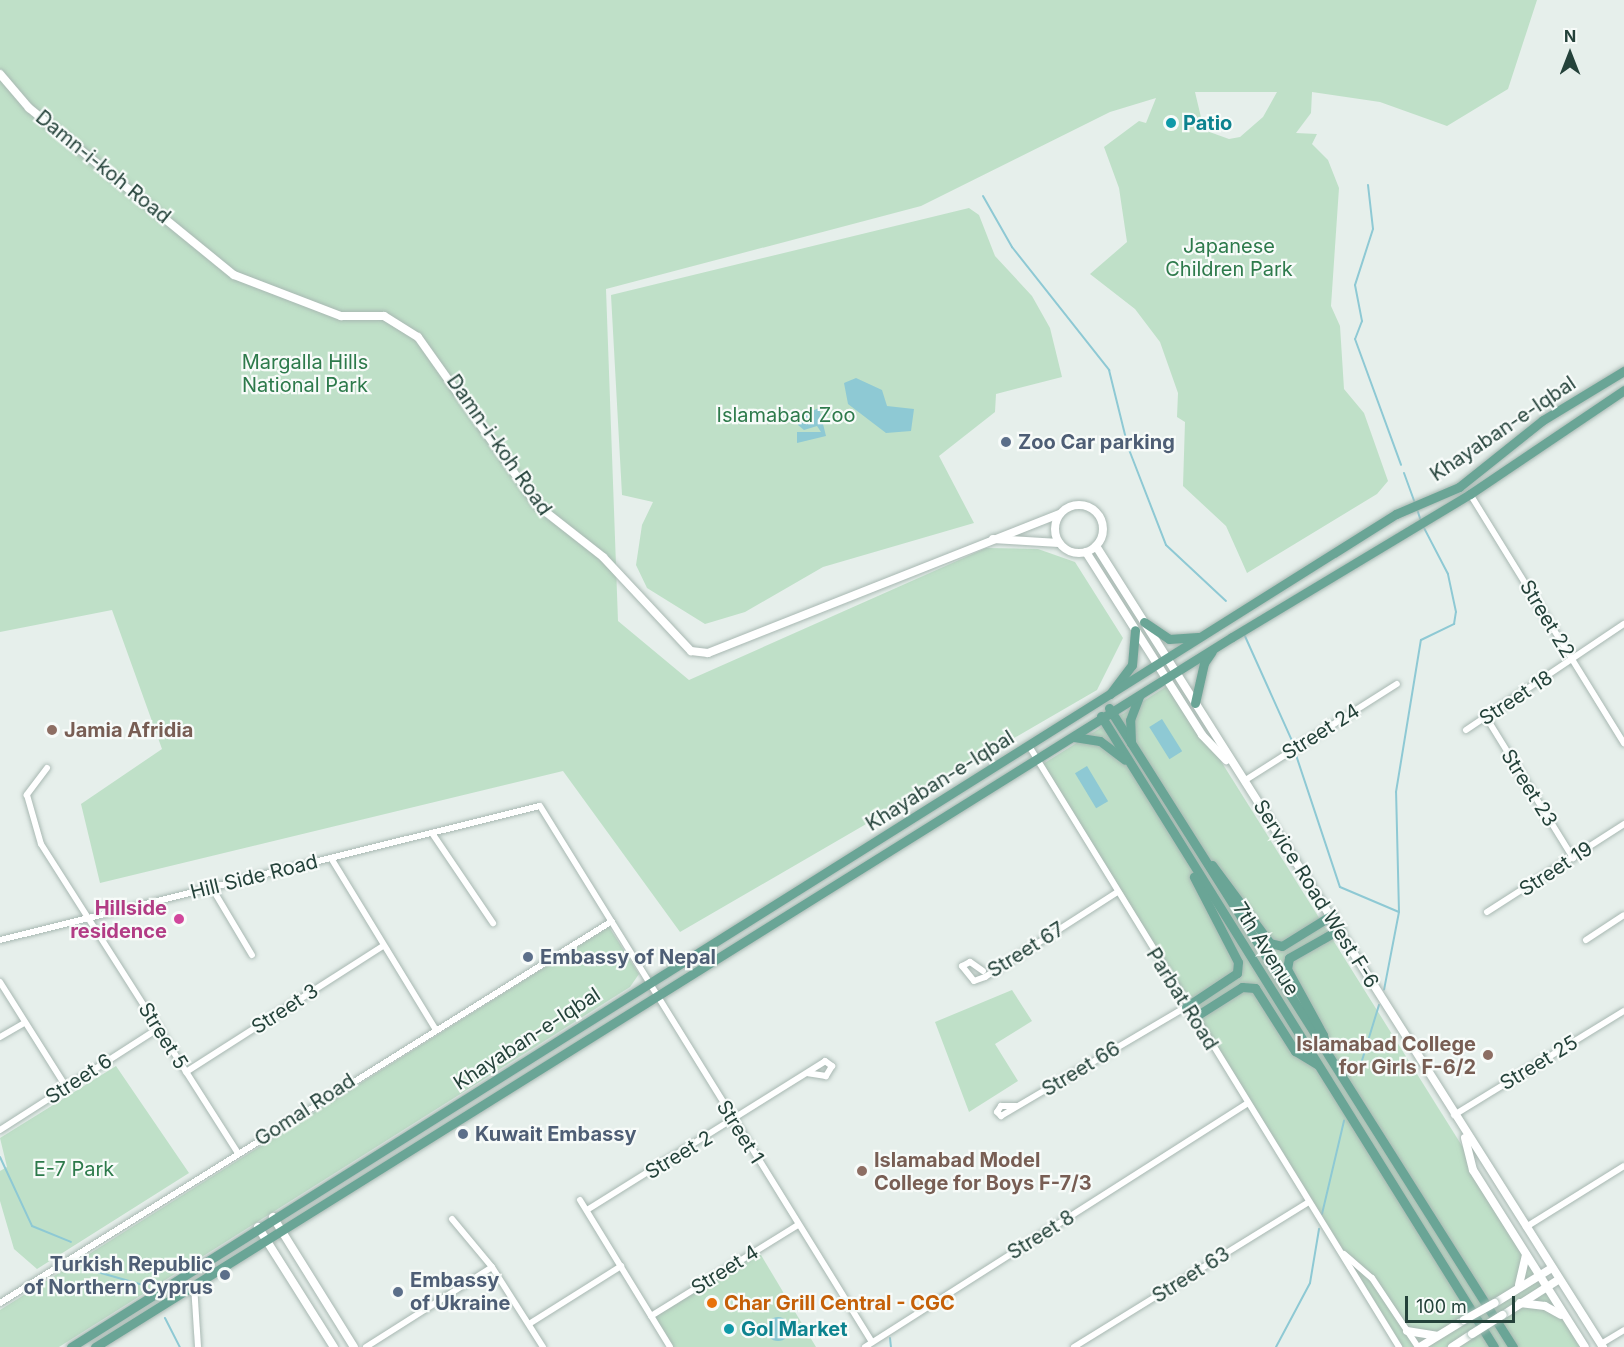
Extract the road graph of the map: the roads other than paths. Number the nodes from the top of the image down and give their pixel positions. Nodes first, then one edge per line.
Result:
1 (0, 74) edge
2 (1624, 371) edge
3 (1624, 390) edge
4 (1470, 494) junction
5 (1059, 514) junction
6 (989, 539) junction
7 (1059, 543) junction
8 (1096, 546) junction
9 (1086, 552) junction
10 (1144, 622) junction
11 (1624, 624) edge
12 (1135, 630) junction
13 (1204, 635) junction
14 (1216, 647) junction
15 (1169, 660) junction
16 (1572, 661) junction
17 (1157, 668) junction
18 (1176, 672) junction
19 (1165, 679) junction
20 (1397, 684) dead end
21 (1139, 696) junction
22 (1105, 701) junction
23 (1195, 703) junction
24 (1094, 707) junction
25 (1111, 712) junction
26 (1486, 717) junction
27 (1103, 719) junction
28 (1466, 730) dead end
29 (1073, 737) junction
30 (1624, 743) edge
31 (1029, 747) junction
32 (1132, 747) junction
33 (1035, 761) junction
34 (1130, 763) junction
35 (47, 768) dead end
36 (1244, 781) junction
37 (1624, 824) edge
38 (432, 833) junction
39 (1199, 853) junction
40 (331, 858) junction
41 (1573, 858) junction
42 (1190, 862) junction
43 (212, 888) junction
44 (1116, 893) junction
45 (1487, 912) dead end
46 (1332, 915) junction
47 (1624, 915) edge
48 (89, 918) junction
49 (612, 921) junction
50 (493, 923) dead end
51 (1340, 928) junction
52 (0, 940) edge
53 (1586, 940) dead end
54 (383, 946) junction
55 (252, 955) dead end
56 (983, 971) dead end
57 (0, 982) edge
58 (650, 983) junction
59 (658, 997) junction
60 (1186, 1007) junction
61 (1624, 1011) edge
62 (1193, 1018) junction
63 (24, 1023) junction
64 (434, 1027) junction
65 (159, 1028) junction
66 (0, 1037) edge
67 (1328, 1059) junction
68 (1319, 1066) junction
69 (186, 1072) junction
70 (808, 1073) dead end
71 (66, 1087) junction
72 (1247, 1104) junction
73 (1016, 1106) dead end
74 (1454, 1115) junction
75 (734, 1122) junction
76 (1463, 1129) junction
77 (0, 1130) edge
78 (238, 1153) junction
79 (1624, 1166) edge
80 (580, 1200) dead end
81 (1309, 1202) junction
82 (587, 1210) junction
83 (273, 1217) junction
84 (452, 1219) dead end
85 (798, 1226) junction
86 (258, 1227) junction
87 (1526, 1227) junction
88 (281, 1231) junction
89 (267, 1241) junction
90 (1339, 1250) junction
91 (1525, 1251) junction
92 (621, 1266) junction
93 (492, 1267) junction
94 (1552, 1269) junction
95 (1539, 1275) junction
96 (1558, 1280) junction
97 (194, 1284) junction
98 (1546, 1287) junction
99 (1514, 1290) junction
100 (0, 1303) edge
101 (1520, 1303) junction
102 (651, 1316) junction
103 (1566, 1319) junction
104 (529, 1324) junction
105 (1624, 1330) edge
106 (1407, 1331) junction
107 (1437, 1336) junction
108 (872, 1342) junction
109 (1602, 1346) edge
110 (71, 1347) edge
111 (95, 1347) edge
112 (198, 1347) edge
113 (334, 1347) edge
114 (354, 1347) edge
115 (366, 1347) edge
116 (543, 1347) edge
117 (670, 1347) edge
118 (865, 1347) edge
119 (1074, 1347) edge
120 (1400, 1347) edge
121 (1419, 1347) edge
122 (1452, 1347) edge
123 (1494, 1347) edge
124 (1513, 1347) edge
125 (1585, 1347) edge

1 - 6 street, Damn-i-koh Road
2 - 13 main road, Khayaban-e-Iqbal
3 - 4 main road, Khayaban-e-Iqbal
4 - 14 main road, Khayaban-e-Iqbal
4 - 16 street, Street 22
5 - 6 street, Damn-i-koh Road
5 - 7 street
5 - 8 street
6 - 7 street
7 - 9 street
8 - 9 street
8 - 10 street
9 - 12 street
10 - 13 main road
10 - 15 street
11 - 16 street, Street 18
12 - 17 street
12 - 22 main road
13 - 15 main road, Khayaban-e-Iqbal
14 - 18 main road, Khayaban-e-Iqbal
14 - 23 main road
15 - 17 main road, Khayaban-e-Iqbal
15 - 18 street, Service Road West F-6
16 - 26 street, Street 18
16 - 30 street, Street 22
17 - 19 street
17 - 22 main road, Khayaban-e-Iqbal
18 - 19 main road, Khayaban-e-Iqbal
18 - 23 street, Service Road West F-6
19 - 21 main road, Khayaban-e-Iqbal
19 - 36 street
20 - 36 street, Street 24
21 - 25 main road, Khayaban-e-Iqbal
21 - 32 main road
22 - 24 main road, Khayaban-e-Iqbal
22 - 25 main road, 7th Avenue
23 - 36 street, Service Road West F-6
24 - 27 main road, 7th Avenue
24 - 31 main road, Khayaban-e-Iqbal
25 - 27 main road, Khayaban-e-Iqbal
25 - 32 main road, 7th Avenue
26 - 28 street, Street 18
26 - 41 street, Street 23
27 - 29 main road, Khayaban-e-Iqbal
27 - 34 main road, 7th Avenue
29 - 33 main road, Khayaban-e-Iqbal
29 - 34 main road
31 - 33 street, Parbat Road
31 - 58 main road, Khayaban-e-Iqbal
32 - 39 main road, 7th Avenue
33 - 44 street, Parbat Road
33 - 59 main road, Khayaban-e-Iqbal
34 - 42 main road, 7th Avenue
35 - 48 street, Street 5
36 - 46 street, Service Road West F-6
37 - 41 street, Street 19
38 - 40 street, Hill Side Road
38 - 49 street, Hill Side Road
38 - 50 street
39 - 46 main road
39 - 67 main road, 7th Avenue
40 - 43 street, Hill Side Road
40 - 54 street
41 - 45 street, Street 19
42 - 60 main road
42 - 68 main road, 7th Avenue
43 - 48 street, Hill Side Road
43 - 55 street
44 - 56 street, Street 67
44 - 60 street, Parbat Road
46 - 51 street, Service Road West F-6
47 - 53 street
48 - 52 street, Hill Side Road
48 - 65 street, Street 5
49 - 58 street, Street 1
49 - 64 street, Gomal Road
51 - 67 main road
51 - 74 street, Service Road West F-6
54 - 64 street
54 - 69 street, Street 3
57 - 63 street
58 - 59 street, Street 1
58 - 83 main road, Khayaban-e-Iqbal
59 - 75 street, Street 1
59 - 88 main road, Khayaban-e-Iqbal
60 - 62 street, Parbat Road
60 - 73 street, Street 66
61 - 74 street, Street 25
62 - 68 main road
62 - 72 street, Parbat Road
63 - 66 street
63 - 71 street
64 - 78 street, Gomal Road
65 - 69 street, Street 5
65 - 71 street, Street 6
67 - 124 main road, 7th Avenue
68 - 123 main road, 7th Avenue
69 - 78 street, Street 5
70 - 75 street, Street 2
71 - 77 street, Street 6
72 - 81 street, Parbat Road
72 - 108 street, Street 8
74 - 76 street, Service Road West F-6
75 - 82 street, Street 2
75 - 85 street, Street 1
76 - 87 street, Service Road West F-6
76 - 91 street, Service Road West F-6
78 - 100 street, Gomal Road
79 - 87 street
80 - 82 street
81 - 90 street, Parbat Road
81 - 119 street, Street 63
82 - 92 street
83 - 86 main road, Khayaban-e-Iqbal
83 - 88 street
84 - 93 street
85 - 102 street, Street 4
85 - 108 street, Street 1
86 - 89 street
86 - 110 main road, Khayaban-e-Iqbal
87 - 94 street, Service Road West F-6
88 - 89 main road, Khayaban-e-Iqbal
88 - 114 street
89 - 97 main road, Khayaban-e-Iqbal
89 - 113 street
90 - 106 street, Parbat Road
90 - 120 street, Parbat Road
91 - 95 street, Service Road West F-6
91 - 99 street
92 - 102 street
92 - 104 street
93 - 104 street
93 - 115 street
94 - 95 street
94 - 96 street, Service Road West F-6
95 - 98 street, Service Road West F-6
95 - 99 street
96 - 98 street
96 - 109 street, Service Road West F-6
97 - 111 main road, Khayaban-e-Iqbal
97 - 112 street
98 - 101 street
98 - 103 street, Service Road West F-6
99 - 107 street, bridge
101 - 103 street
101 - 122 street, bridge
102 - 117 street
103 - 125 street, Service Road West F-6
104 - 116 street
105 - 109 street
106 - 107 street
106 - 121 street, Parbat Road
107 - 121 street
108 - 118 street, Street 8

